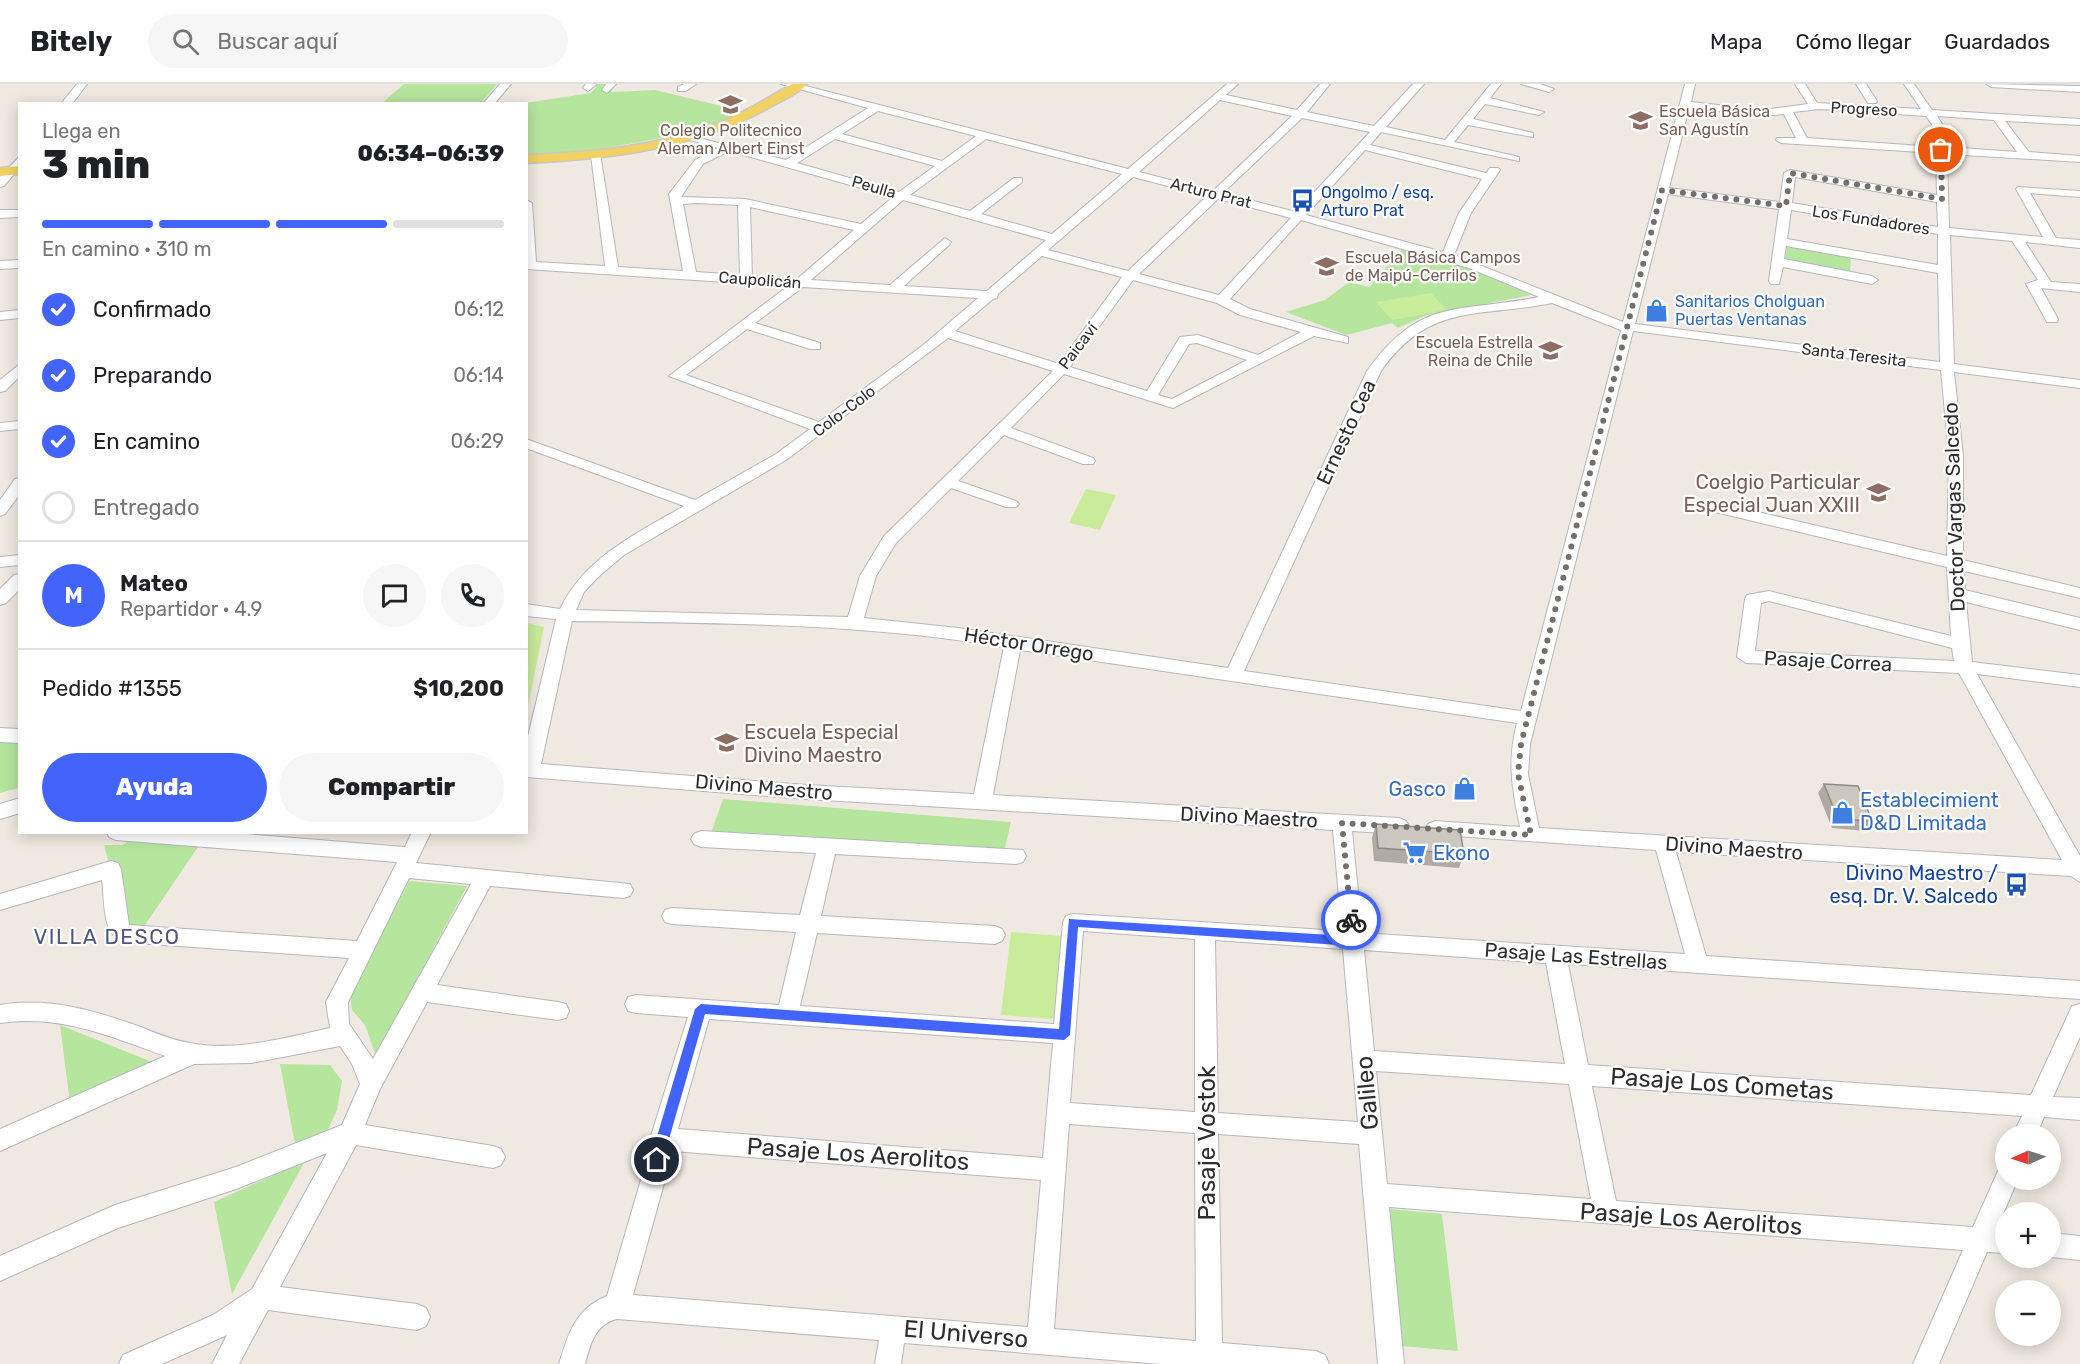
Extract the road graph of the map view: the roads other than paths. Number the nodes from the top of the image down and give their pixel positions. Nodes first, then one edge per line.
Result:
1 (82, 84) edge
2 (506, 84) edge
3 (1233, 84) edge
4 (1325, 84) edge
5 (1419, 84) edge
6 (1497, 84) edge
7 (1526, 84) edge
8 (1690, 84) edge
9 (1800, 84) edge
10 (1861, 84) edge
11 (1910, 84) edge
12 (1991, 84) edge
13 (794, 85) edge
14 (1548, 88) dead end
15 (2080, 89) edge
16 (1219, 97) junction
17 (1483, 100) junction
18 (1872, 101) dead end
19 (68, 102) edge
20 (490, 102) edge
21 (1685, 104) junction
22 (1814, 106) junction
23 (877, 107) junction
24 (1787, 110) junction
25 (1539, 112) dead end
26 (1929, 112) junction
27 (1300, 114) junction
28 (1997, 117) junction
29 (1466, 121) junction
30 (2080, 122) edge
31 (1377, 129) junction
32 (833, 135) junction
33 (985, 135) junction
34 (1528, 135) dead end
35 (692, 137) junction
36 (1781, 140) dead end
37 (1804, 142) junction
38 (1447, 144) junction
39 (1362, 146) junction
40 (728, 147) junction
41 (1941, 150) junction
42 (596, 155) junction
43 (2026, 156) junction
44 (528, 159) edge
45 (1515, 159) dead end
46 (2080, 159) edge
47 (789, 164) junction
48 (943, 165) junction
49 (12, 168) edge
50 (1132, 172) junction
51 (1018, 180) dead end
52 (0, 184) edge
53 (1662, 190) junction
54 (1217, 194) junction
55 (2080, 194) edge
56 (902, 195) junction
57 (1942, 199) junction
58 (675, 201) junction
59 (744, 203) junction
60 (1786, 206) junction
61 (18, 213) edge
62 (0, 214) edge
63 (973, 215) junction
64 (1301, 216) junction
65 (862, 228) junction
66 (1942, 231) junction
67 (2017, 238) junction
68 (1056, 239) junction
69 (945, 242) dead end
70 (1781, 242) junction
71 (2052, 242) junction
72 (2080, 244) edge
73 (1041, 252) junction
74 (1853, 254) junction
75 (1447, 256) junction
76 (1778, 262) junction
77 (18, 264) edge
78 (528, 265) edge
79 (0, 266) edge
80 (612, 270) junction
81 (1944, 270) junction
82 (690, 275) junction
83 (1852, 276) junction
84 (1129, 277) junction
85 (746, 279) junction
86 (1872, 280) dead end
87 (1775, 281) dead end
88 (801, 282) junction
89 (2047, 285) junction
90 (894, 288) junction
91 (2080, 288) edge
92 (993, 295) junction
93 (1551, 299) junction
94 (1222, 300) junction
95 (18, 314) edge
96 (0, 316) edge
97 (2052, 319) dead end
98 (746, 324) junction
99 (1627, 327) junction
100 (1312, 332) junction
101 (948, 333) junction
102 (1343, 340) dead end
103 (815, 346) dead end
104 (1260, 360) junction
105 (18, 367) edge
106 (1947, 367) junction
107 (0, 368) edge
108 (18, 369) edge
109 (1062, 369) junction
110 (2080, 384) edge
111 (0, 388) edge
112 (1150, 397) junction
113 (18, 425) edge
114 (0, 427) edge
115 (821, 428) junction
116 (1003, 430) junction
117 (528, 443) edge
118 (1088, 461) dead end
119 (948, 482) junction
120 (13, 488) edge
121 (1011, 504) dead end
122 (697, 506) junction
123 (1715, 507) dead end
124 (0, 511) edge
125 (18, 560) edge
126 (0, 562) edge
127 (1955, 562) junction
128 (18, 581) edge
129 (2080, 593) edge
130 (1957, 594) junction
131 (0, 599) edge
132 (528, 610) edge
133 (566, 615) junction
134 (855, 622) junction
135 (2080, 624) edge
136 (1012, 643) junction
137 (1960, 644) junction
138 (1965, 669) junction
139 (1233, 675) junction
140 (2080, 681) edge
141 (1527, 718) junction
142 (529, 770) edge
143 (982, 801) junction
144 (18, 806) edge
145 (0, 812) edge
146 (1342, 823) junction
147 (135, 834) edge
148 (421, 834) edge
149 (1531, 835) junction
150 (700, 839) dead end
151 (1664, 843) junction
152 (827, 846) junction
153 (1016, 856) dead end
154 (407, 862) junction
155 (2079, 871) edge
156 (484, 879) junction
157 (623, 890) dead end
158 (0, 902) edge
159 (672, 916) dead end
160 (808, 924) junction
161 (1205, 931) junction
162 (995, 935) dead end
163 (1353, 941) junction
164 (363, 951) junction
165 (1555, 954) junction
166 (1698, 964) junction
167 (2080, 990) edge
168 (423, 992) junction
169 (636, 1004) dead end
170 (701, 1009) junction
171 (558, 1011) dead end
172 (2080, 1013) edge
173 (0, 1014) edge
174 (787, 1015) junction
175 (344, 1035) junction
176 (1064, 1035) junction
177 (194, 1054) junction
178 (1364, 1060) junction
179 (1579, 1074) junction
180 (371, 1084) junction
181 (2037, 1105) junction
182 (2080, 1109) edge
183 (1058, 1113) junction
184 (355, 1123) junction
185 (1207, 1123) junction
186 (2029, 1124) edge
187 (1370, 1134) junction
188 (662, 1139) junction
189 (0, 1140) edge
190 (493, 1157) dead end
191 (1054, 1170) junction
192 (2001, 1190) edge
193 (1376, 1195) junction
194 (1606, 1213) junction
195 (1980, 1240) junction
196 (1995, 1241) edge
197 (2061, 1246) edge
198 (2080, 1248) edge
199 (0, 1269) edge
200 (262, 1297) junction
201 (616, 1306) junction
202 (417, 1317) dead end
203 (894, 1328) junction
204 (1040, 1341) junction
205 (1209, 1355) junction
206 (1143, 1357) edge
207 (132, 1364) edge
208 (225, 1364) edge
209 (572, 1364) edge
210 (888, 1364) edge
211 (1316, 1364) edge
212 (1391, 1364) edge
213 (1926, 1364) edge

1 - 19 street
2 - 20 street
3 - 16 street, Colo-Colo
4 - 27 street, Paicaví
5 - 31 street
6 - 17 street
7 - 14 street
8 - 21 street
9 - 22 street
10 - 18 street
11 - 26 street, Doctor Vargas Salcedo
12 - 15 street
13 - 23 street, Arturo Prat
13 - 35 main road
16 - 27 street
16 - 50 street, Colo-Colo
17 - 25 street
17 - 29 street
21 - 24 street, Progreso
21 - 53 street
22 - 24 street, Progreso
22 - 26 street, Progreso
23 - 32 street
23 - 33 street, Arturo Prat
24 - 37 street
26 - 28 street, Progreso
26 - 41 street, Doctor Vargas Salcedo
27 - 31 street
27 - 54 street, Paicaví
28 - 30 street, Progreso
28 - 43 street
29 - 34 street
29 - 38 street
31 - 38 street
31 - 39 street
32 - 47 street
32 - 48 street
33 - 48 street
33 - 50 street, Arturo Prat
35 - 40 street, Peulla
35 - 42 main road
36 - 37 street
37 - 41 street
38 - 45 street
39 - 64 street
39 - 75 street
40 - 47 street, Peulla
40 - 58 street
41 - 43 street
41 - 57 street, Doctor Vargas Salcedo
42 - 44 main road
42 - 80 street
43 - 46 street
47 - 56 street, Peulla
48 - 56 street
49 - 52 street
50 - 54 street, Arturo Prat
50 - 68 street, Colo-Colo
51 - 63 street
53 - 60 street, Los Fundadores
53 - 99 street
54 - 64 street, Arturo Prat
54 - 84 street, Paicaví
55 - 71 street
56 - 63 street, Peulla
56 - 65 street
57 - 60 street
57 - 66 street, Doctor Vargas Salcedo
58 - 59 street
58 - 82 street
59 - 65 street
59 - 85 street
60 - 66 street, Los Fundadores
60 - 70 street
61 - 62 street
63 - 68 street, Peulla
64 - 75 street, Arturo Prat
64 - 94 street
65 - 88 street
66 - 67 street, Los Fundadores
66 - 81 street, Doctor Vargas Salcedo
67 - 71 street, Los Fundadores
67 - 89 street
68 - 73 street, Colo-Colo
69 - 90 street
70 - 74 street
70 - 76 street
71 - 72 street, Los Fundadores
73 - 84 street
73 - 92 street, Colo-Colo
74 - 81 street
74 - 83 street
75 - 93 street, Arturo Prat
76 - 83 street
76 - 87 street
77 - 79 street
78 - 80 street, Caupolicán
80 - 82 street, Caupolicán
81 - 106 street, Doctor Vargas Salcedo
82 - 85 street, Caupolicán
83 - 86 street
84 - 94 street
84 - 109 street, Paicaví
85 - 88 street, Caupolicán
88 - 90 street, Caupolicán
88 - 98 street
89 - 91 street
89 - 97 street
90 - 92 street, Caupolicán
92 - 101 street, Colo-Colo
93 - 99 street, Arturo Prat
93 - 139 street, Ernesto Cea
94 - 100 street
95 - 96 street
98 - 103 street
98 - 115 street
99 - 106 street, Santa Teresita
99 - 141 street
100 - 102 street
100 - 104 street
101 - 109 street
101 - 115 street, Colo-Colo
104 - 112 street
104 - 112 street
105 - 107 street
106 - 110 street, Santa Teresita
106 - 127 street, Doctor Vargas Salcedo
108 - 111 street
109 - 112 street
109 - 116 street, Paicaví
113 - 114 street
115 - 122 street, Colo-Colo
116 - 118 street
116 - 119 street, Paicaví
117 - 122 street
119 - 121 street
119 - 134 street, Paicaví
120 - 124 street
122 - 133 street, Colo-Colo
123 - 127 street
125 - 126 street
127 - 129 street
127 - 130 street, Doctor Vargas Salcedo
128 - 131 street
130 - 135 street
130 - 137 street, Doctor Vargas Salcedo
132 - 133 street, Héctor Orrego
133 - 134 street, Héctor Orrego
133 - 142 street, Colo-Colo
134 - 136 street, Héctor Orrego
136 - 139 street, Héctor Orrego
136 - 143 street
137 - 138 street, Doctor Vargas Salcedo
137 - 138 street, Pasaje Correa
138 - 140 street
138 - 155 street, Doctor Vargas Salcedo
139 - 141 street, Héctor Orrego
141 - 149 street
142 - 143 street, Divino Maestro
143 - 146 street, Divino Maestro
144 - 145 street
146 - 149 street, Divino Maestro
146 - 163 street, Galileo
147 - 154 street
148 - 154 street
149 - 151 street, Divino Maestro
150 - 152 street
151 - 155 street, Divino Maestro
151 - 166 street
152 - 153 street
152 - 160 street
154 - 156 street
154 - 164 street
156 - 157 street
156 - 168 street
158 - 164 street
159 - 160 street
160 - 162 street
160 - 174 street
161 - 163 street, Pasaje Las Estrellas
161 - 176 street, Pasaje Las Estrellas
161 - 185 street, Pasaje Vostok
163 - 165 street, Pasaje Las Estrellas
163 - 178 street, Galileo
164 - 175 street
165 - 166 street, Pasaje Las Estrellas
165 - 179 street
166 - 167 street, Pasaje Las Estrellas
168 - 171 street
168 - 180 street
169 - 170 street
170 - 174 street
170 - 188 street
172 - 181 street
173 - 177 street
174 - 176 street
175 - 177 street
175 - 180 street
176 - 183 street
177 - 189 street
178 - 179 street, Pasaje Los Cometas
178 - 187 street, Galileo
179 - 181 street, Pasaje Los Cometas
179 - 194 street
180 - 184 street
181 - 182 street, Pasaje Los Cometas
181 - 186 street
183 - 185 street
183 - 191 street
184 - 190 street
184 - 199 street
184 - 200 street
185 - 187 street
185 - 205 street, Pasaje Vostok
187 - 193 street, Galileo
188 - 191 street, Pasaje Los Aerolitos
188 - 201 street
191 - 204 street
192 - 195 street
193 - 194 street, Pasaje Los Aerolitos
193 - 212 street, Galileo
194 - 195 street, Pasaje Los Aerolitos
195 - 196 street, Pasaje Los Aerolitos
195 - 213 street
197 - 198 street
200 - 202 street
200 - 207 street
200 - 208 street
201 - 203 street, El Universo
201 - 209 street
203 - 204 street, El Universo
203 - 210 street
204 - 206 street, El Universo
205 - 206 street, El Universo
205 - 211 street, El Universo

